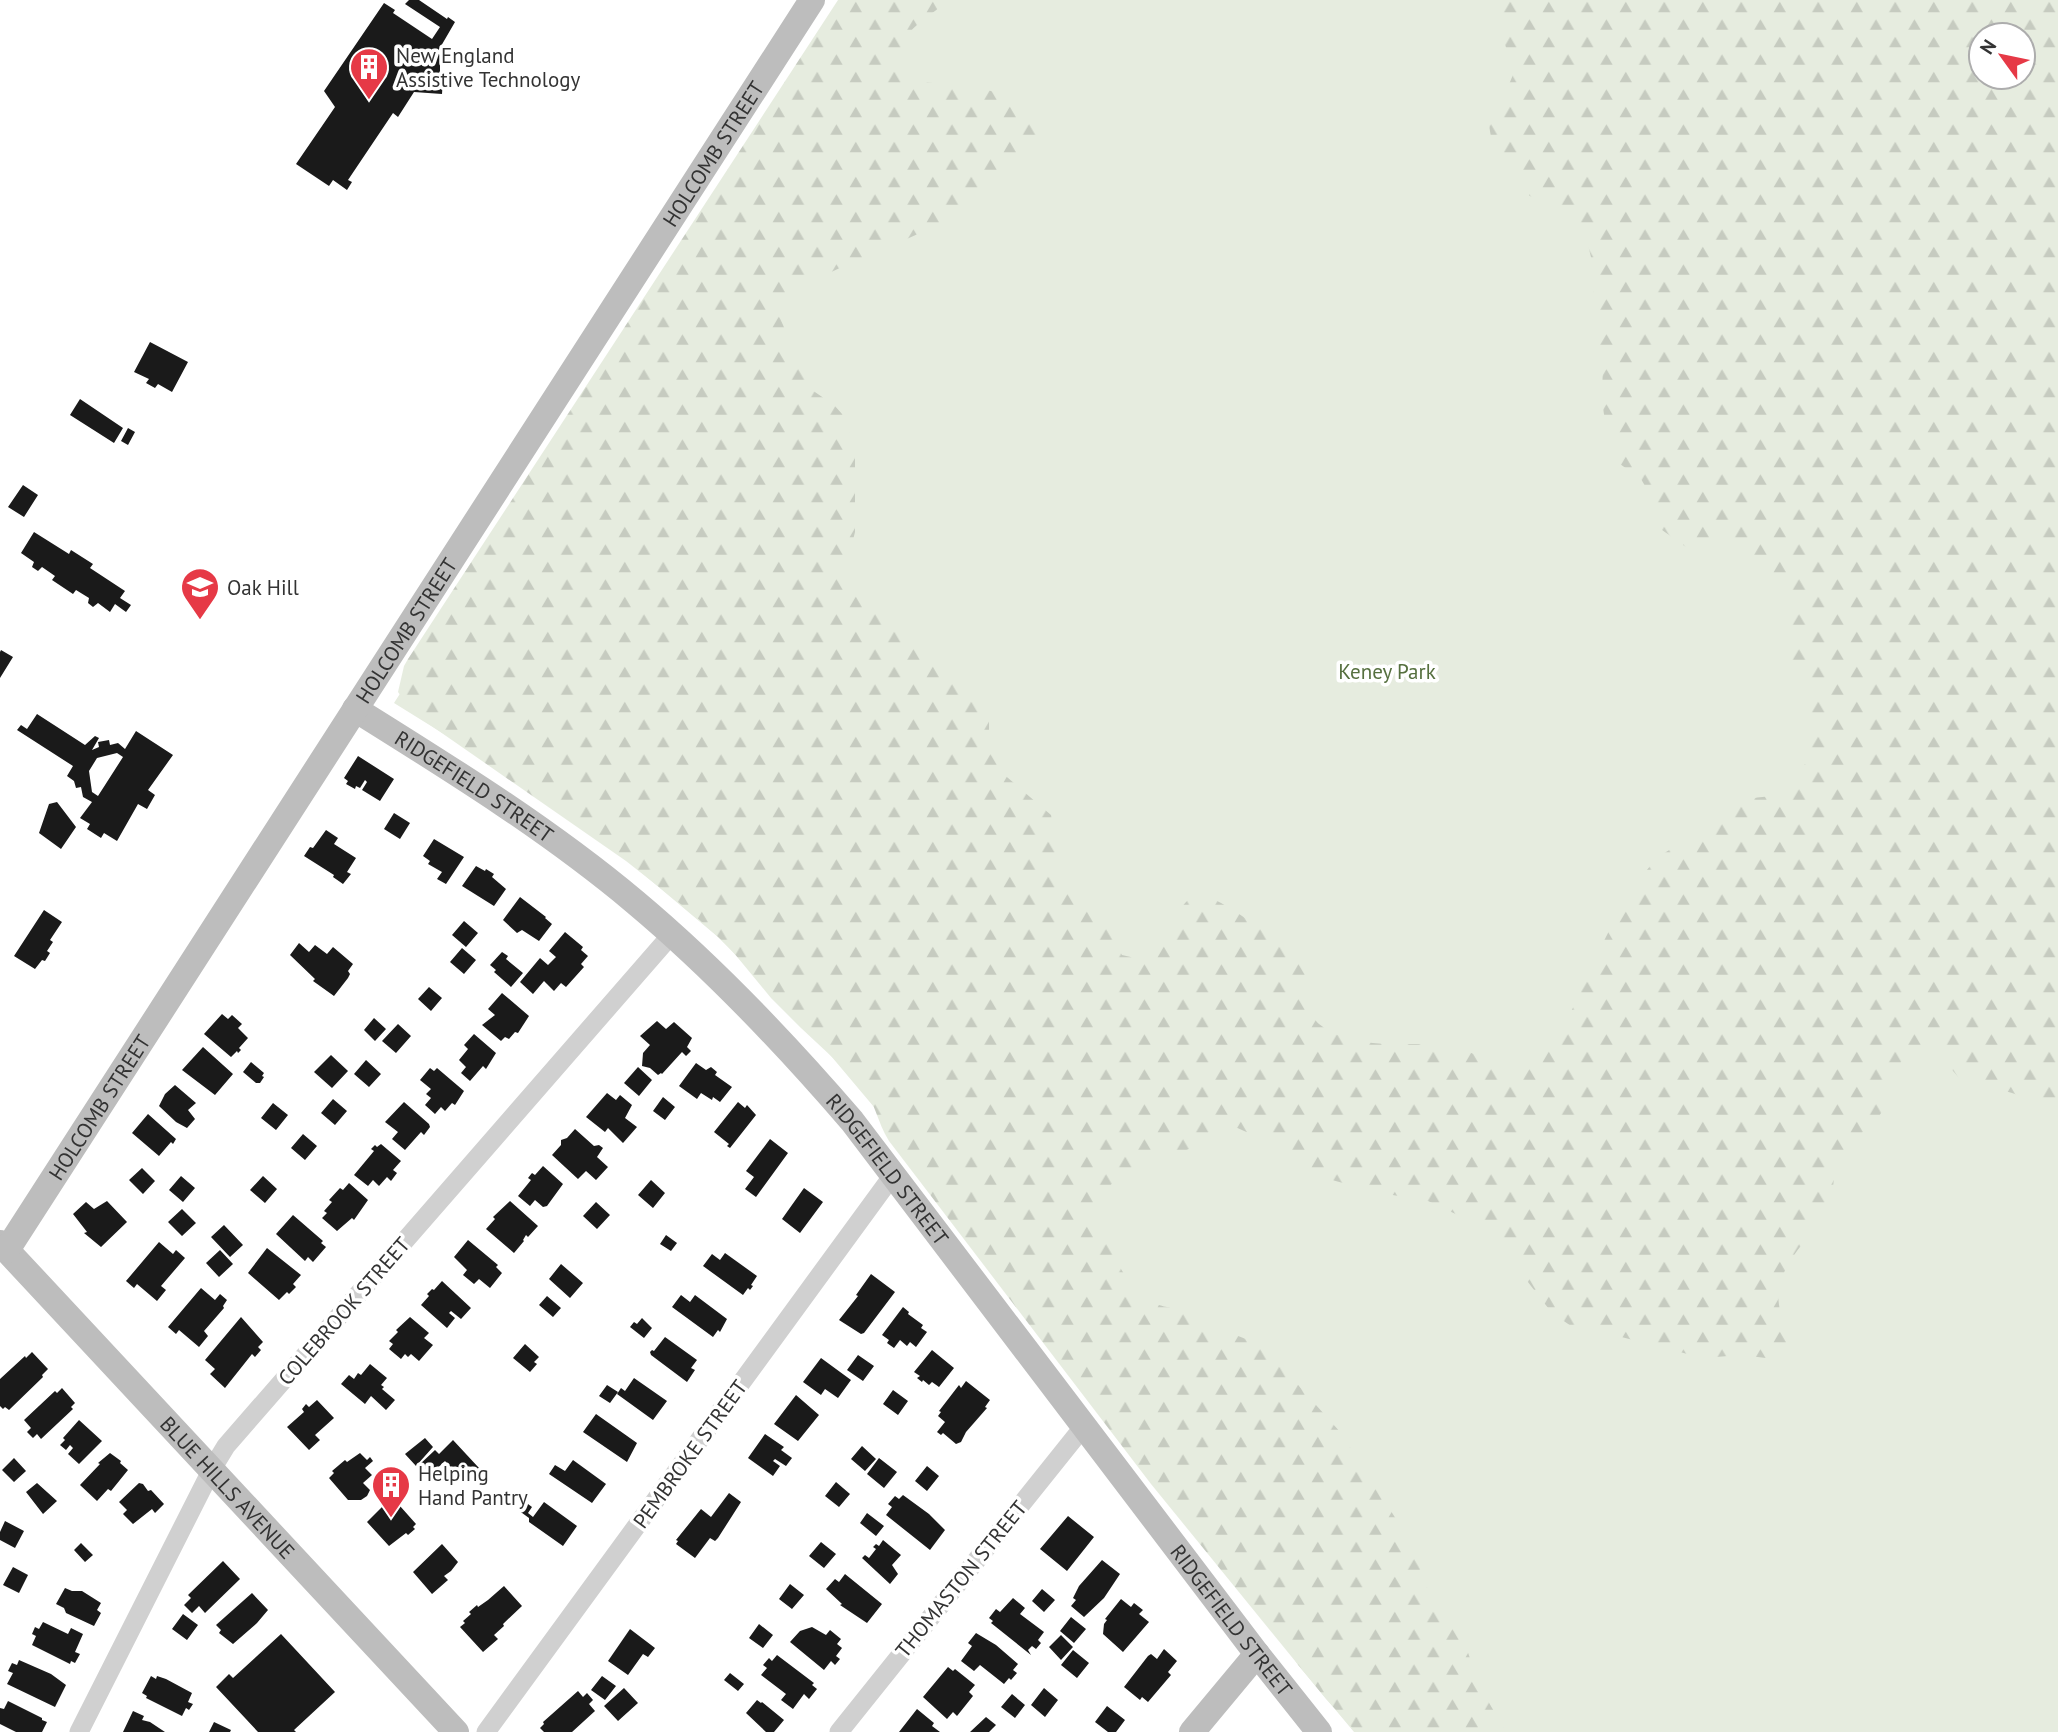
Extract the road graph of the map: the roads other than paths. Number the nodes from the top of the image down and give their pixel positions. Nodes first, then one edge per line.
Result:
1 (812, 0) edge
2 (355, 709) junction
3 (672, 934) junction
4 (893, 1175) junction
5 (2, 1252) edge
6 (1084, 1426) junction
7 (212, 1469) junction
8 (1257, 1654) junction
9 (79, 1732) edge
10 (456, 1732) edge
11 (486, 1732) edge
12 (839, 1732) edge
13 (1192, 1732) edge
14 (1319, 1732) edge

1 - 2 street, HOLCOMB STREET
2 - 3 street, RIDGEFIELD STREET
2 - 5 street, HOLCOMB STREET
3 - 4 street, RIDGEFIELD STREET
3 - 7 street, COLEBROOK STREET
4 - 6 street, RIDGEFIELD STREET
4 - 11 street, PEMBROKE STREET
5 - 7 street, BLUE HILLS AVENUE
6 - 8 street, RIDGEFIELD STREET
6 - 12 street, THOMASTON STREET
7 - 9 street, COLEBROOK STREET
7 - 10 street, BLUE HILLS AVENUE
8 - 13 street
8 - 14 street, RIDGEFIELD STREET

